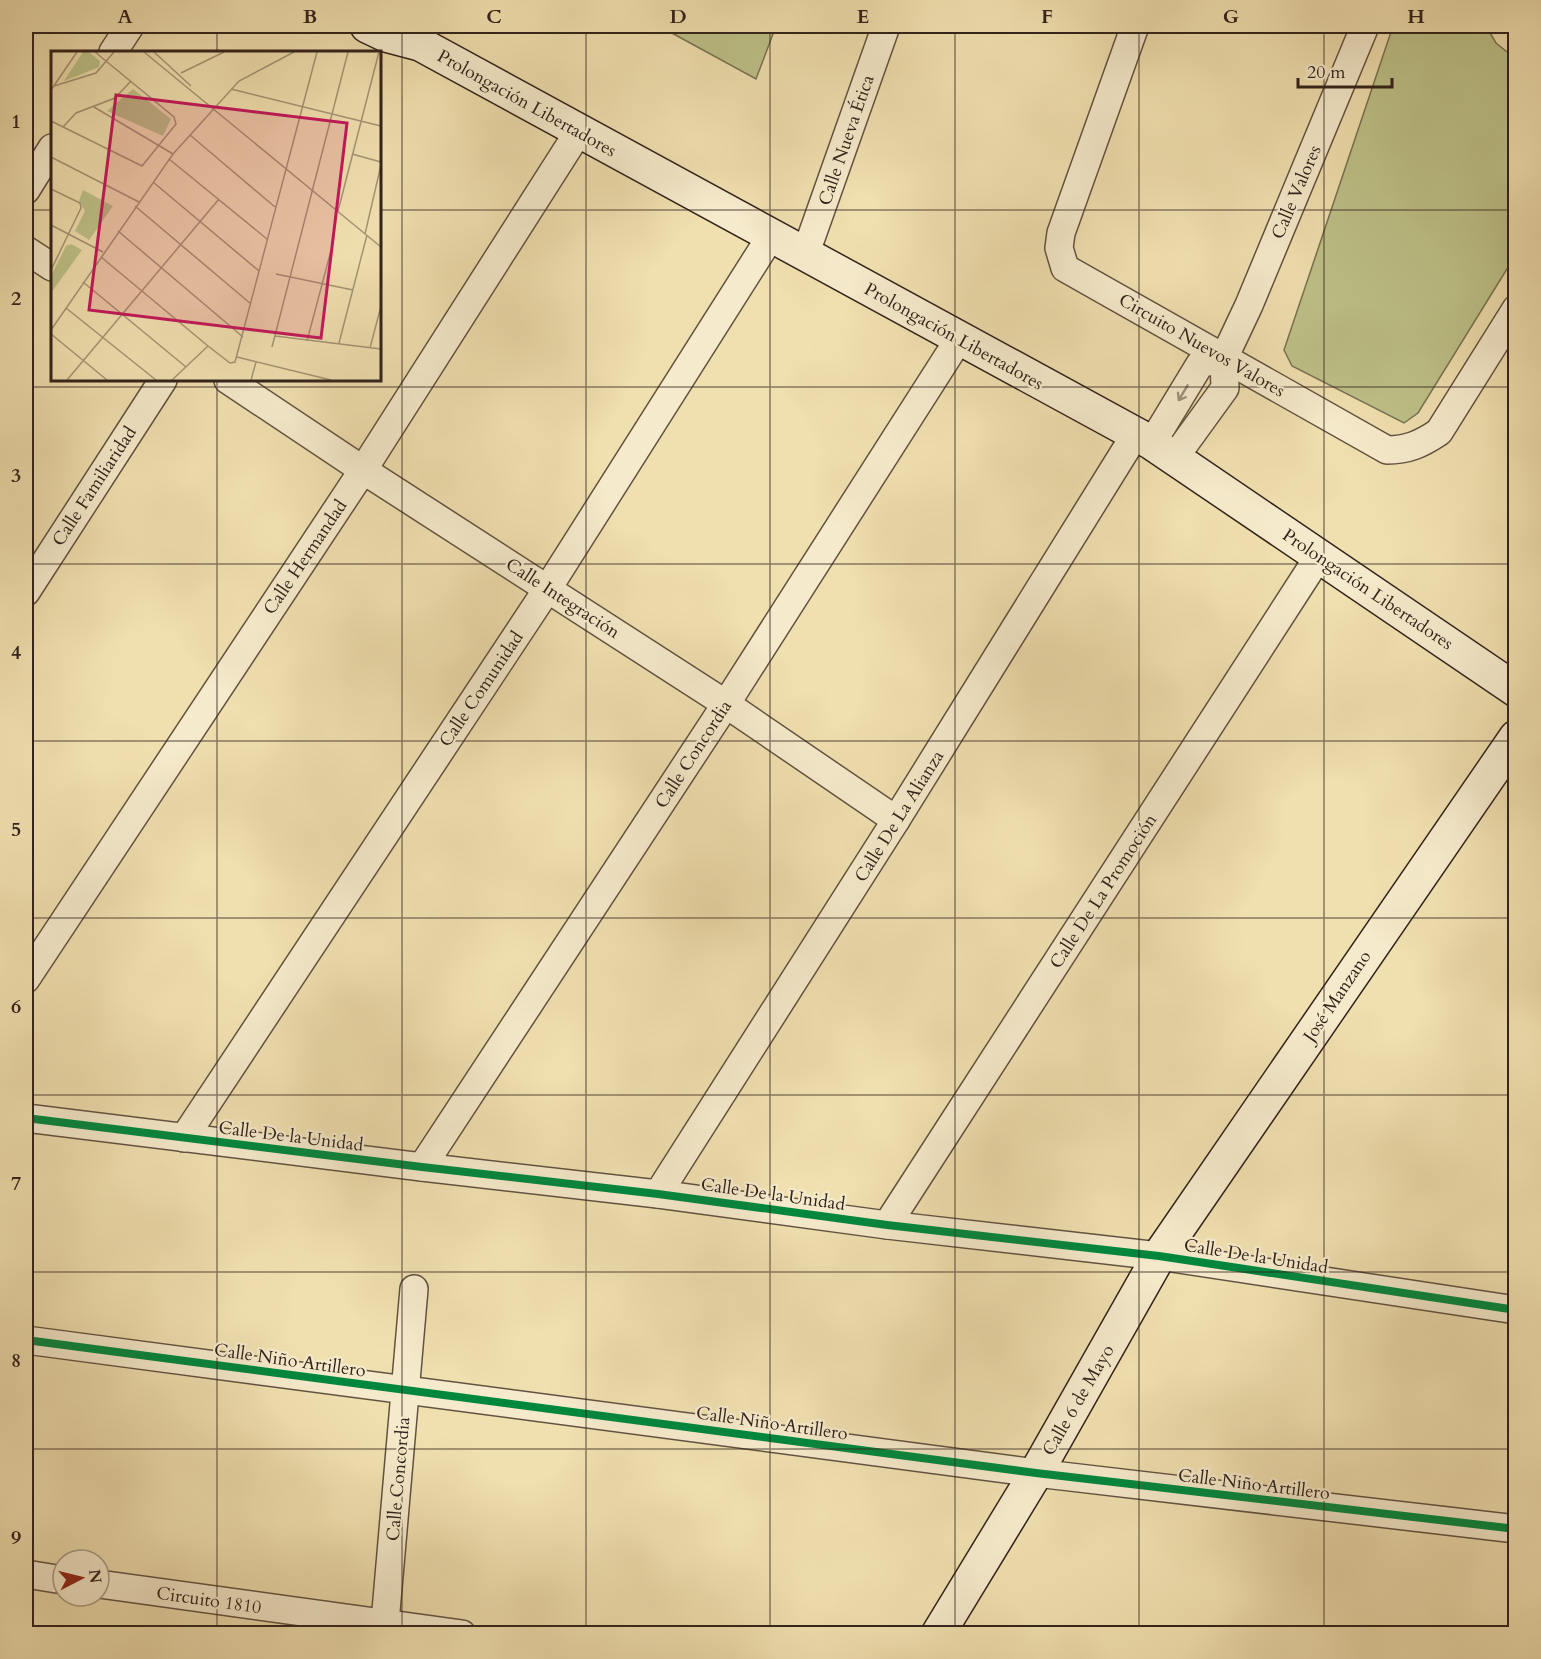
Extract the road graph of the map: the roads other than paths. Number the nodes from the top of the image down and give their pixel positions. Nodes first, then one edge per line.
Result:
1 (130, 26) edge
2 (886, 26) edge
3 (1135, 26) edge
4 (1365, 26) edge
5 (423, 35) edge
6 (376, 38) edge
7 (114, 51) edge
8 (579, 131) junction
9 (51, 150) edge
10 (26, 190) edge
11 (771, 236) junction
12 (26, 250) edge
13 (805, 255) junction
14 (51, 266) edge
15 (1515, 309) edge
16 (959, 339) junction
17 (1224, 358) junction
18 (162, 381) edge
19 (230, 381) edge
20 (1154, 445) junction
21 (363, 470) junction
22 (1319, 556) junction
23 (548, 588) junction
24 (26, 592) edge
25 (1515, 690) edge
26 (726, 704) junction
27 (1515, 737) edge
28 (896, 820) junction
29 (26, 979) edge
30 (26, 1118) edge
31 (184, 1138) junction
32 (422, 1167) junction
33 (658, 1194) junction
34 (887, 1225) junction
35 (1160, 1256) junction
36 (414, 1289) dead end
37 (1515, 1310) edge
38 (26, 1340) edge
39 (406, 1390) junction
40 (1036, 1473) junction
41 (1515, 1529) edge
42 (26, 1574) edge
43 (51, 1578) edge
44 (111, 1586) edge
45 (384, 1629) edge
46 (462, 1634) edge
47 (938, 1634) edge

1 - 7 street
2 - 13 street, Calle Nueva Ética
3 - 17 street, Circuito Nuevos Valores
4 - 17 street, Calle Valores
5 - 6 street, Prolongación Libertadores
5 - 8 street, Prolongación Libertadores
8 - 11 street, Prolongación Libertadores
8 - 21 street, Calle Hermandad
9 - 10 street
11 - 13 street, Prolongación Libertadores
11 - 23 street, Calle Comunidad
12 - 14 street
13 - 16 street, Prolongación Libertadores
15 - 17 street, Circuito Nuevos Valores
16 - 20 street, Prolongación Libertadores
16 - 26 street, Calle Concordia
17 - 20 street
18 - 24 street, Calle Familiaridad
19 - 21 street, Calle Integración
20 - 22 street, Prolongación Libertadores
20 - 28 street, Calle De La Alianza
21 - 23 street, Calle Integración
21 - 29 street, Calle Hermandad
22 - 25 street, Prolongación Libertadores
22 - 34 street, Calle De La Promoción
23 - 26 street, Calle Integración
23 - 31 street, Calle Comunidad
26 - 28 street, Calle Integración
26 - 32 street, Calle Concordia
27 - 35 street, José Manzano
28 - 33 street, Calle De La Alianza
30 - 31 street, Calle De la Unidad
31 - 32 street, Calle De la Unidad
32 - 33 street, Calle De la Unidad
33 - 34 street, Calle De la Unidad
34 - 35 street, Calle De la Unidad
35 - 37 street, Calle De la Unidad
35 - 40 street, Calle 6 de Mayo
36 - 39 street, Calle Concordia
38 - 39 street, Calle Niño Artillero
39 - 40 street, Calle Niño Artillero
39 - 45 street, Calle Concordia
40 - 41 street, Calle Niño Artillero
40 - 47 street, Calle 6 de Mayo
42 - 43 street
44 - 45 street, Circuito 1810
45 - 46 street, Circuito 1810

